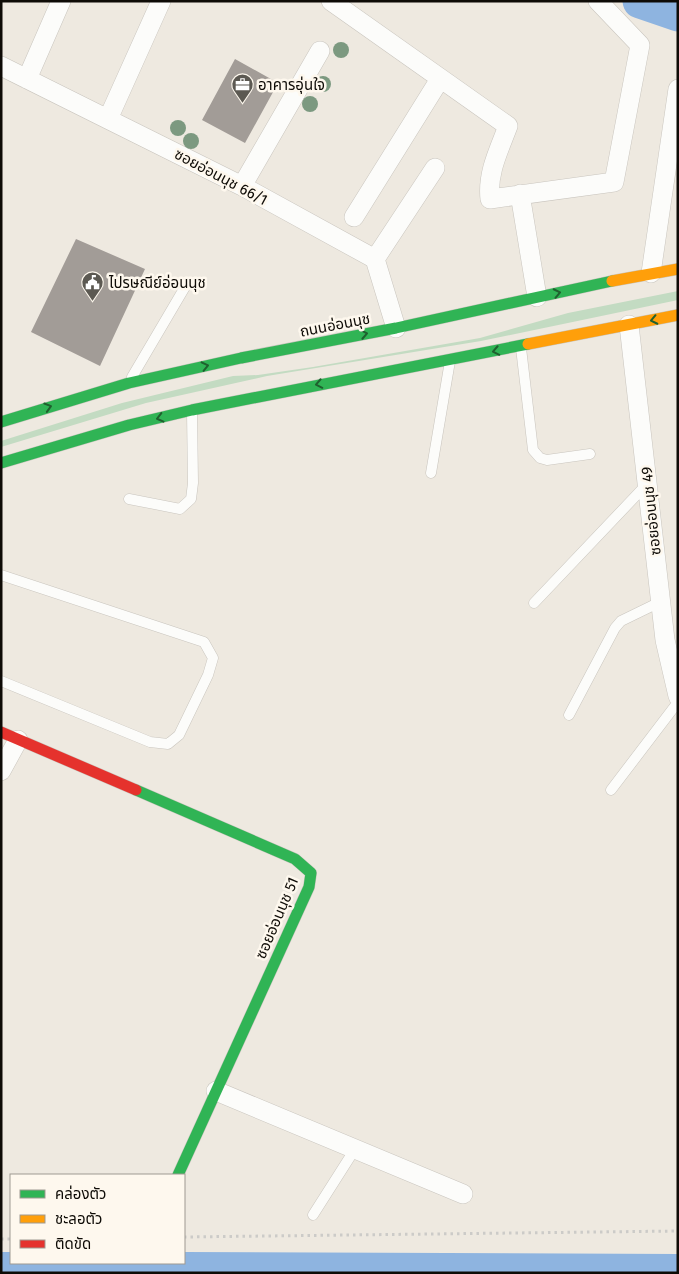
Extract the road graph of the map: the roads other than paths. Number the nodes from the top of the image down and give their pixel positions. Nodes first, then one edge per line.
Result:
1 (61, 1) edge
2 (161, 1) edge
3 (331, 1) edge
4 (598, 1) edge
5 (320, 51) dead end
6 (1, 66) edge
7 (27, 79) junction
8 (440, 79) junction
9 (678, 89) edge
10 (108, 119) junction
11 (435, 168) dead end
12 (242, 186) junction
13 (520, 194) junction
14 (354, 217) dead end
15 (375, 259) junction
16 (678, 269) edge
17 (651, 273) junction
18 (185, 288) dead end
19 (537, 297) junction
20 (678, 314) edge
21 (629, 325) junction
22 (396, 328) junction
23 (520, 346) junction
24 (450, 360) junction
25 (129, 384) junction
26 (192, 410) junction
27 (1, 422) edge
28 (590, 454) dead end
29 (1, 463) edge
30 (431, 473) dead end
31 (648, 483) junction
32 (129, 499) dead end
33 (1, 575) edge
34 (660, 602) junction
35 (534, 603) dead end
36 (1, 681) edge
37 (678, 696) edge
38 (678, 702) edge
39 (569, 715) dead end
40 (10, 736) edge
41 (1, 771) edge
42 (611, 790) dead end
43 (216, 1091) junction
44 (354, 1149) junction
45 (178, 1174) edge
46 (463, 1194) dead end
47 (313, 1214) dead end

1 - 7 street
2 - 10 street
3 - 8 street
4 - 13 street
5 - 12 street
6 - 7 street, ซอยอ่อนนุช 66/1
7 - 10 street, ซอยอ่อนนุช 66/1
8 - 13 street
8 - 14 street
9 - 17 street
10 - 12 street, ซอยอ่อนนุช 66/1
11 - 15 street
12 - 15 street, ซอยอ่อนนุช 66/1
13 - 19 street
15 - 22 street
16 - 17 main road, ถนนอ่อนนุช
19 -> 17 main road, ถนนอ่อนนุช
18 - 25 lane
19 - 22 main road, ถนนอ่อนนุช
20 -> 21 main road
21 - 23 main road
21 - 31 street, ซอยอ่อนนุช 49
25 -> 22 main road, ถนนอ่อนนุช
23 -> 24 main road
23 - 28 lane
24 -> 26 main road
24 - 30 lane
27 -> 25 main road, ถนนอ่อนนุช
26 -> 29 main road
26 - 32 lane
31 - 34 street, ซอยอ่อนนุช 49
31 - 35 lane
33 - 36 lane
34 - 37 street, ซอยอ่อนนุช 49
34 - 39 lane
38 - 42 lane
40 - 41 street
40 - 43 main road, ซอยอ่อนนุช 51
43 - 44 street
43 - 45 main road, ซอยอ่อนนุช 51
44 - 46 street
44 - 47 lane

